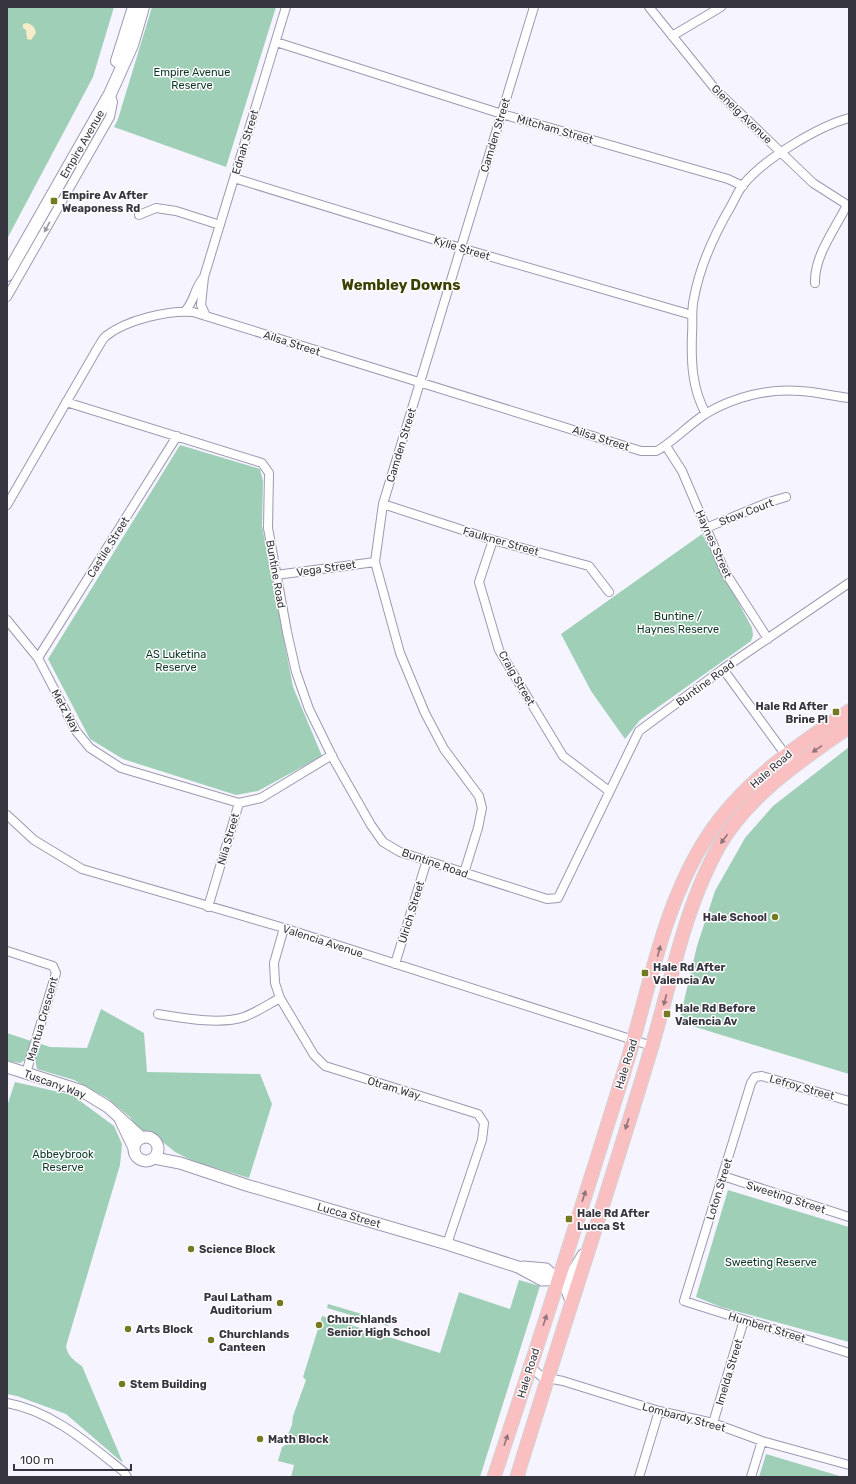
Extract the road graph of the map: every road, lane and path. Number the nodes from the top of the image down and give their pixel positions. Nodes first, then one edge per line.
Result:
1 (134, 7) edge
2 (143, 7) edge
3 (286, 7) edge
4 (534, 7) edge
5 (649, 7) edge
6 (721, 7) edge
7 (672, 36) junction
8 (276, 42) junction
9 (110, 94) junction
10 (502, 114) junction
11 (849, 118) edge
12 (782, 153) junction
13 (234, 178) junction
14 (743, 186) junction
15 (848, 206) edge
16 (139, 215) dead end
17 (220, 224) junction
18 (461, 248) junction
19 (7, 260) edge
20 (7, 275) edge
21 (204, 277) junction
22 (815, 283) dead end
23 (7, 297) edge
24 (185, 311) junction
25 (692, 315) junction
26 (206, 316) junction
27 (420, 381) junction
28 (849, 398) edge
29 (66, 402) junction
30 (706, 414) junction
31 (177, 436) junction
32 (666, 446) junction
33 (786, 497) dead end
34 (382, 504) junction
35 (7, 505) edge
36 (706, 528) junction
37 (493, 540) junction
38 (375, 562) junction
39 (276, 575) junction
40 (849, 583) edge
41 (609, 592) dead end
42 (7, 620) edge
43 (768, 639) junction
44 (38, 658) junction
45 (723, 669) junction
46 (849, 711) edge
47 (849, 728) edge
48 (332, 756) junction
49 (789, 760) junction
50 (609, 791) junction
51 (239, 803) junction
52 (7, 815) edge
53 (427, 860) junction
54 (464, 873) junction
55 (208, 907) junction
56 (284, 928) junction
57 (7, 952) edge
58 (395, 964) junction
59 (280, 998) junction
60 (158, 1014) dead end
61 (634, 1040) junction
62 (652, 1046) junction
63 (7, 1067) edge
64 (26, 1073) junction
65 (756, 1077) joint
66 (849, 1101) edge
67 (120, 1119) junction
68 (142, 1138) junction
69 (159, 1147) junction
70 (134, 1148) junction
71 (154, 1158) junction
72 (180, 1163) junction
73 (723, 1176) junction
74 (849, 1217) edge
75 (590, 1242) junction
76 (446, 1244) junction
77 (558, 1279) junction
78 (684, 1301) joint
79 (572, 1303) junction
80 (744, 1320) junction
81 (849, 1353) edge
82 (532, 1357) junction
83 (548, 1378) junction
84 (7, 1403) edge
85 (659, 1411) junction
86 (713, 1423) junction
87 (762, 1441) junction
88 (849, 1465) edge
89 (127, 1477) edge
90 (494, 1477) edge
91 (517, 1477) edge
92 (639, 1477) edge
93 (751, 1477) edge

1 - 19 main road, Empire Avenue
2 - 9 main road, Empire Avenue
3 - 8 street, Ednah Street
4 - 10 street, Camden Street
5 - 7 street, Glenelg Avenue
6 - 7 street
7 - 12 street, Glenelg Avenue
8 - 10 street, Mitcham Street
8 - 13 street, Ednah Street
9 - 20 main road, Empire Avenue
9 -> 23 street
10 - 14 street, Mitcham Street
10 - 18 street, Camden Street
11 - 12 street
12 - 14 street
12 - 15 street, Glenelg Avenue
13 - 17 street, Ednah Street
13 - 18 street, Kylie Street
14 - 25 street
15 - 22 street
16 - 17 street
17 - 21 street, Ednah Street
18 - 25 street, Kylie Street
18 - 27 street, Camden Street
21 - 24 street, Ednah Street
21 - 26 street, Ednah Street
24 - 26 street, Ailsa Street
24 - 29 street, Ailsa Street
25 - 30 street
26 - 27 street, Ailsa Street
27 - 32 street, Ailsa Street
27 - 34 street, Camden Street
28 - 30 street
29 - 31 street, Buntine Road
29 - 35 street, Ailsa Street
30 - 32 street
31 - 39 street, Buntine Road
31 - 44 street, Castile Street
32 - 36 street, Haynes Street
33 - 36 street, Stow Court
34 - 37 street, Faulkner Street
34 - 38 street, Camden Street
36 - 43 street, Haynes Street
37 - 41 street, Faulkner Street
37 - 50 street, Craig Street
38 - 39 street, Vega Street
38 - 54 street, Camden Street
39 - 48 street, Buntine Road
40 - 43 street, Buntine Road
42 - 44 street, Metz Way
43 - 45 street, Buntine Road
44 - 51 street, Metz Way
45 - 49 street
45 - 50 street, Buntine Road
46 - 49 main road, Hale Road
47 -> 49 main road, Hale Road
48 - 51 street, Nila Street
48 - 53 street, Buntine Road
61 -> 49 main road, Hale Road
49 -> 62 main road, Hale Road
50 - 54 street, Buntine Road
51 - 55 street, Nila Street
52 - 55 street, Valencia Avenue
53 - 54 street, Buntine Road
53 - 58 street, Ulrich Street
55 - 56 street, Valencia Avenue
56 - 58 street, Valencia Avenue
56 - 59 street, Otram Way
57 - 64 street, Mantua Crescent
58 - 61 street, Valencia Avenue
59 - 60 street
59 - 76 street, Otram Way
61 - 62 street, Valencia Avenue
77 -> 61 main road, Hale Road
62 -> 75 main road, Hale Road
63 - 64 street, Tuscany Way
64 - 67 street, Tuscany Way
65 - 66 street, Lefroy Street
65 - 73 street, Loton Street
67 - 68 street, Tuscany Way
67 - 70 street, Tuscany Way
68 - 69 street
68 - 70 street
69 - 71 street
69 - 72 street, Lucca Street
70 - 71 street
71 - 72 street, Lucca Street
72 - 76 street, Lucca Street
73 - 74 street, Sweeting Street
73 - 78 street, Loton Street
75 - 77 street
75 - 79 main road, Hale Road
76 - 77 street, Lucca Street
77 - 79 street, Lucca Street
82 -> 77 main road, Hale Road
78 - 80 street, Humbert Street
79 - 83 main road, Hale Road
80 - 81 street, Humbert Street
80 - 86 street, Imelda Street
82 - 83 street, Lombardy Street
90 -> 82 main road, Hale Road
83 - 85 street, Lombardy Street
83 - 91 main road, Hale Road
84 - 89 street
85 - 86 street, Lombardy Street
85 - 92 street
86 - 87 street, Lombardy Street
87 - 88 street, Lombardy Street
87 - 93 street

